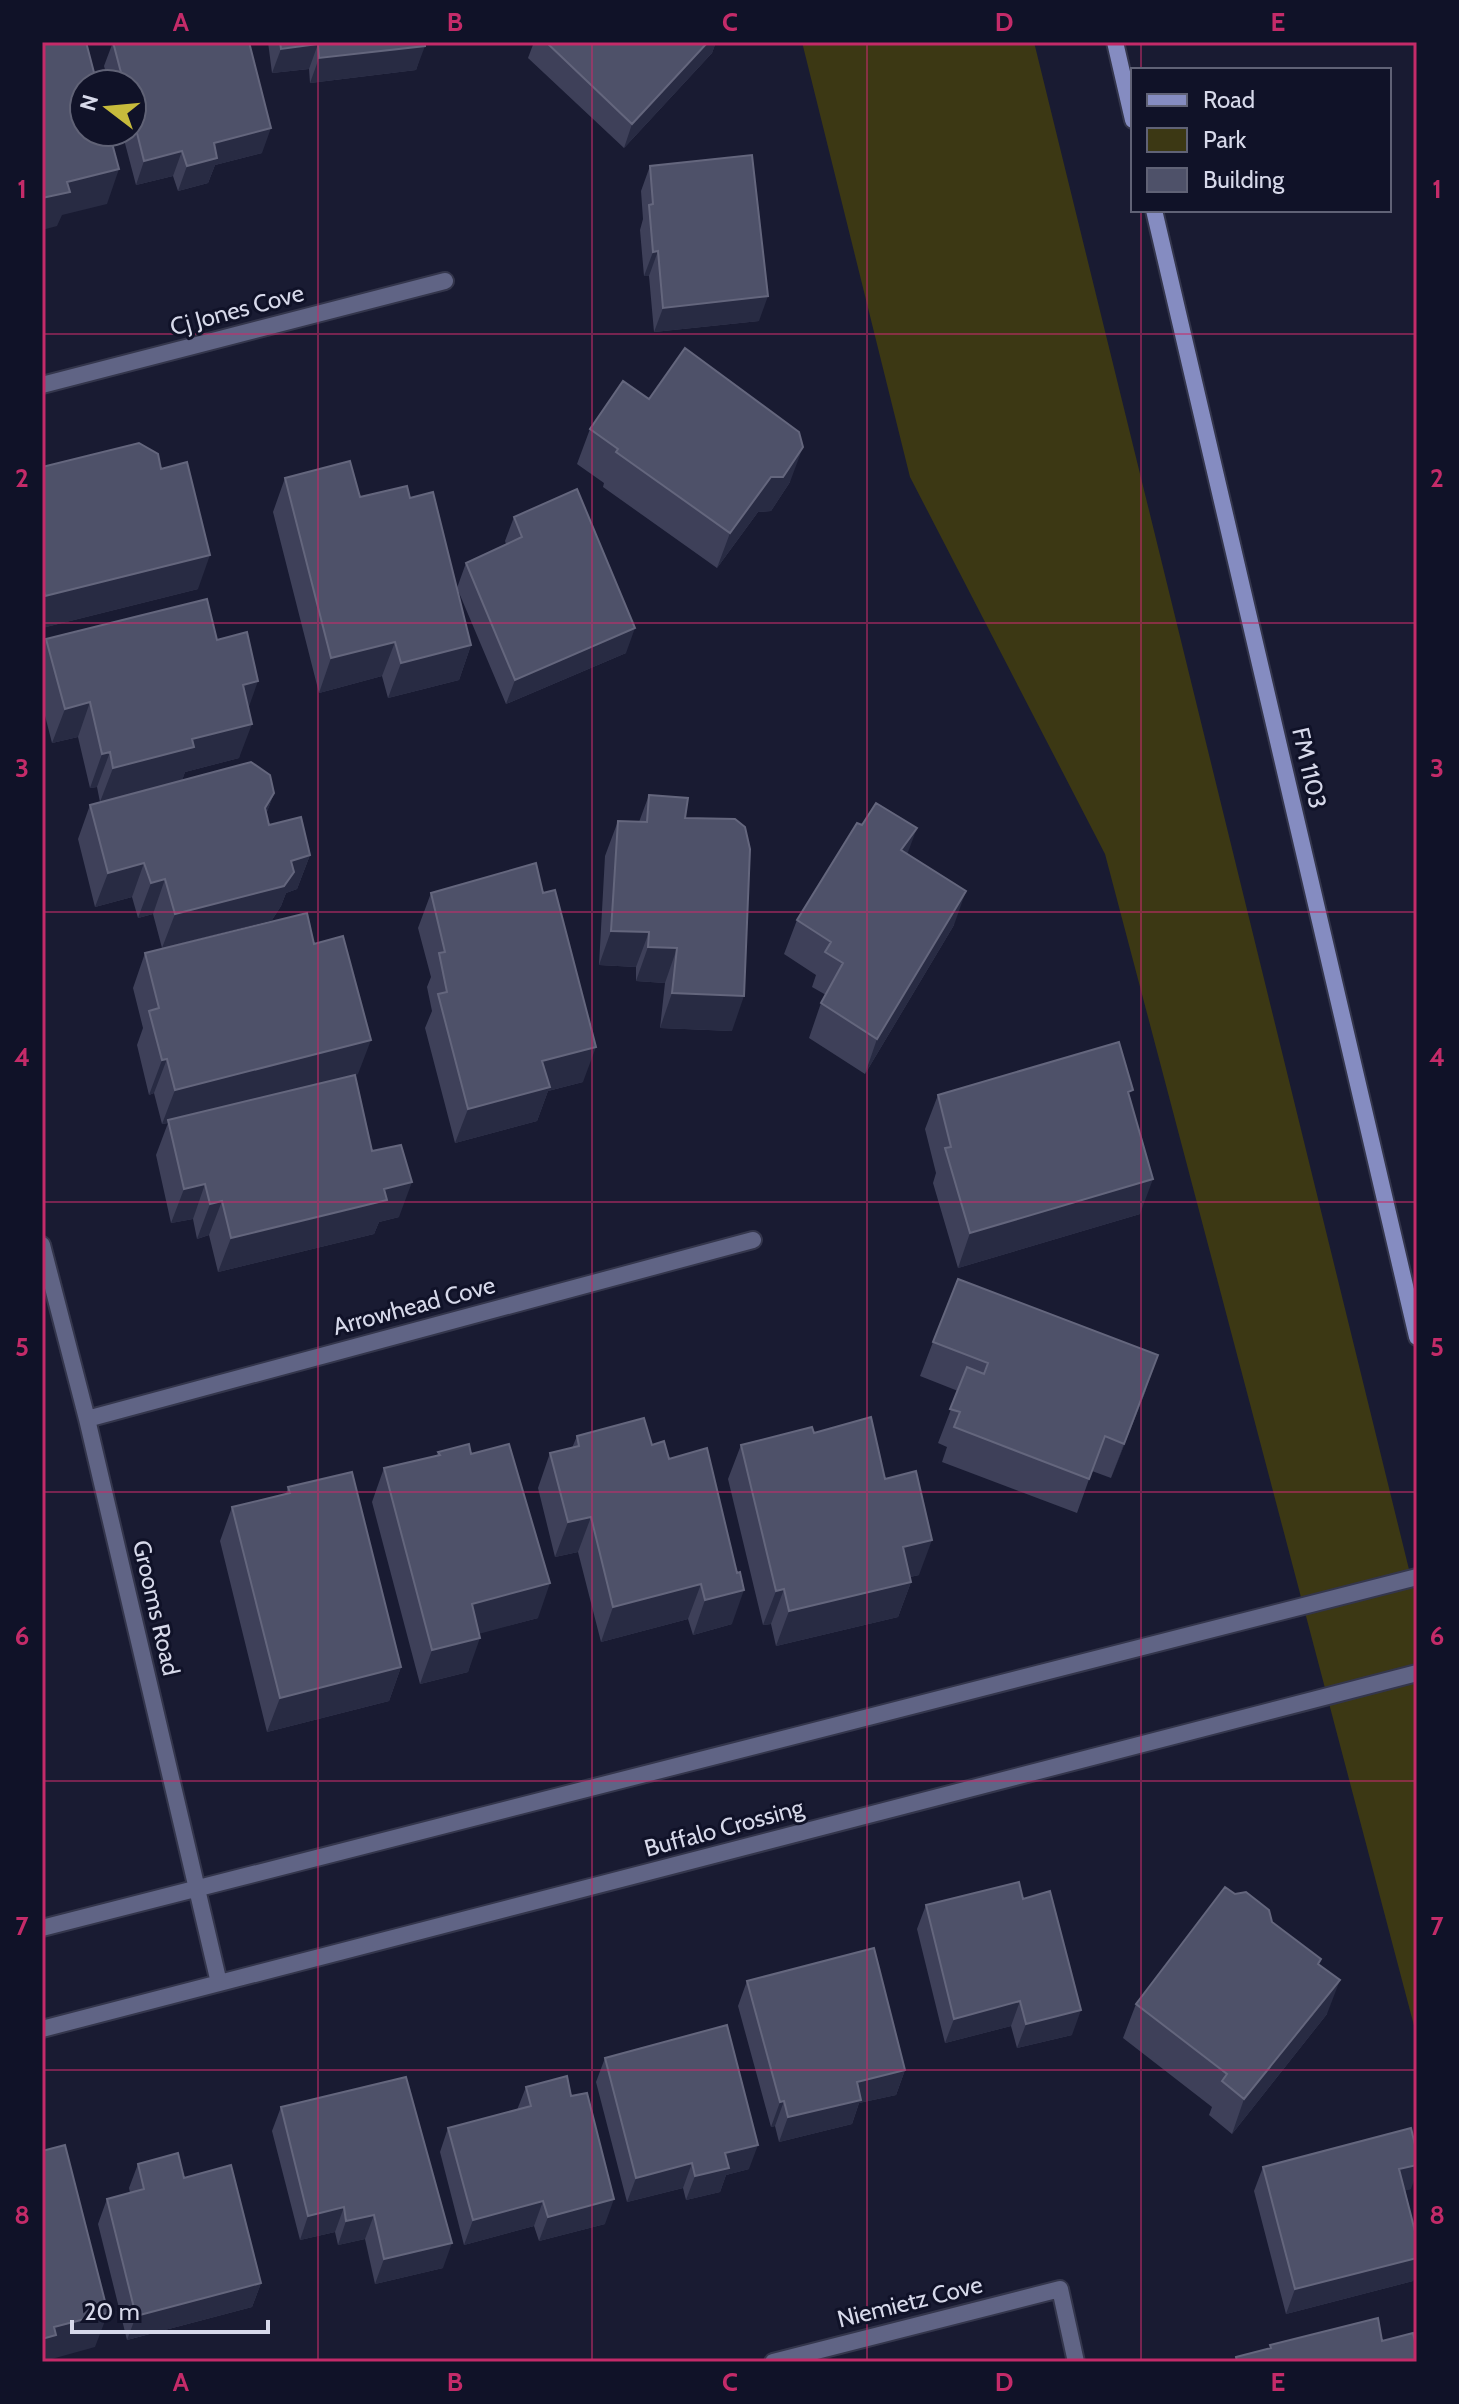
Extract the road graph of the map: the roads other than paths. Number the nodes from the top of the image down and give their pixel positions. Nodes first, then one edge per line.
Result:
1 (1115, 42) edge
2 (1131, 111) edge
3 (1154, 212) edge
4 (445, 281) dead end
5 (42, 385) edge
6 (753, 1240) dead end
7 (42, 1245) edge
8 (1417, 1337) edge
9 (87, 1419) junction
10 (1417, 1577) edge
11 (1417, 1673) edge
12 (197, 1888) junction
13 (42, 1928) edge
14 (219, 1983) junction
15 (42, 2029) edge
16 (773, 2362) edge
17 (1076, 2362) edge

1 - 2 main road
3 - 8 main road, FM 1103 / FM 1103
4 - 5 street, Cj Jones Cove
6 - 9 street, Arrowhead Cove
7 - 9 street, Grooms Road
9 - 12 street, Grooms Road
10 - 12 street
11 - 14 street, Buffalo Crossing
12 - 13 street
12 - 14 street, Grooms Road
14 - 15 street, Buffalo Crossing
16 - 17 street, Niemietz Cove

